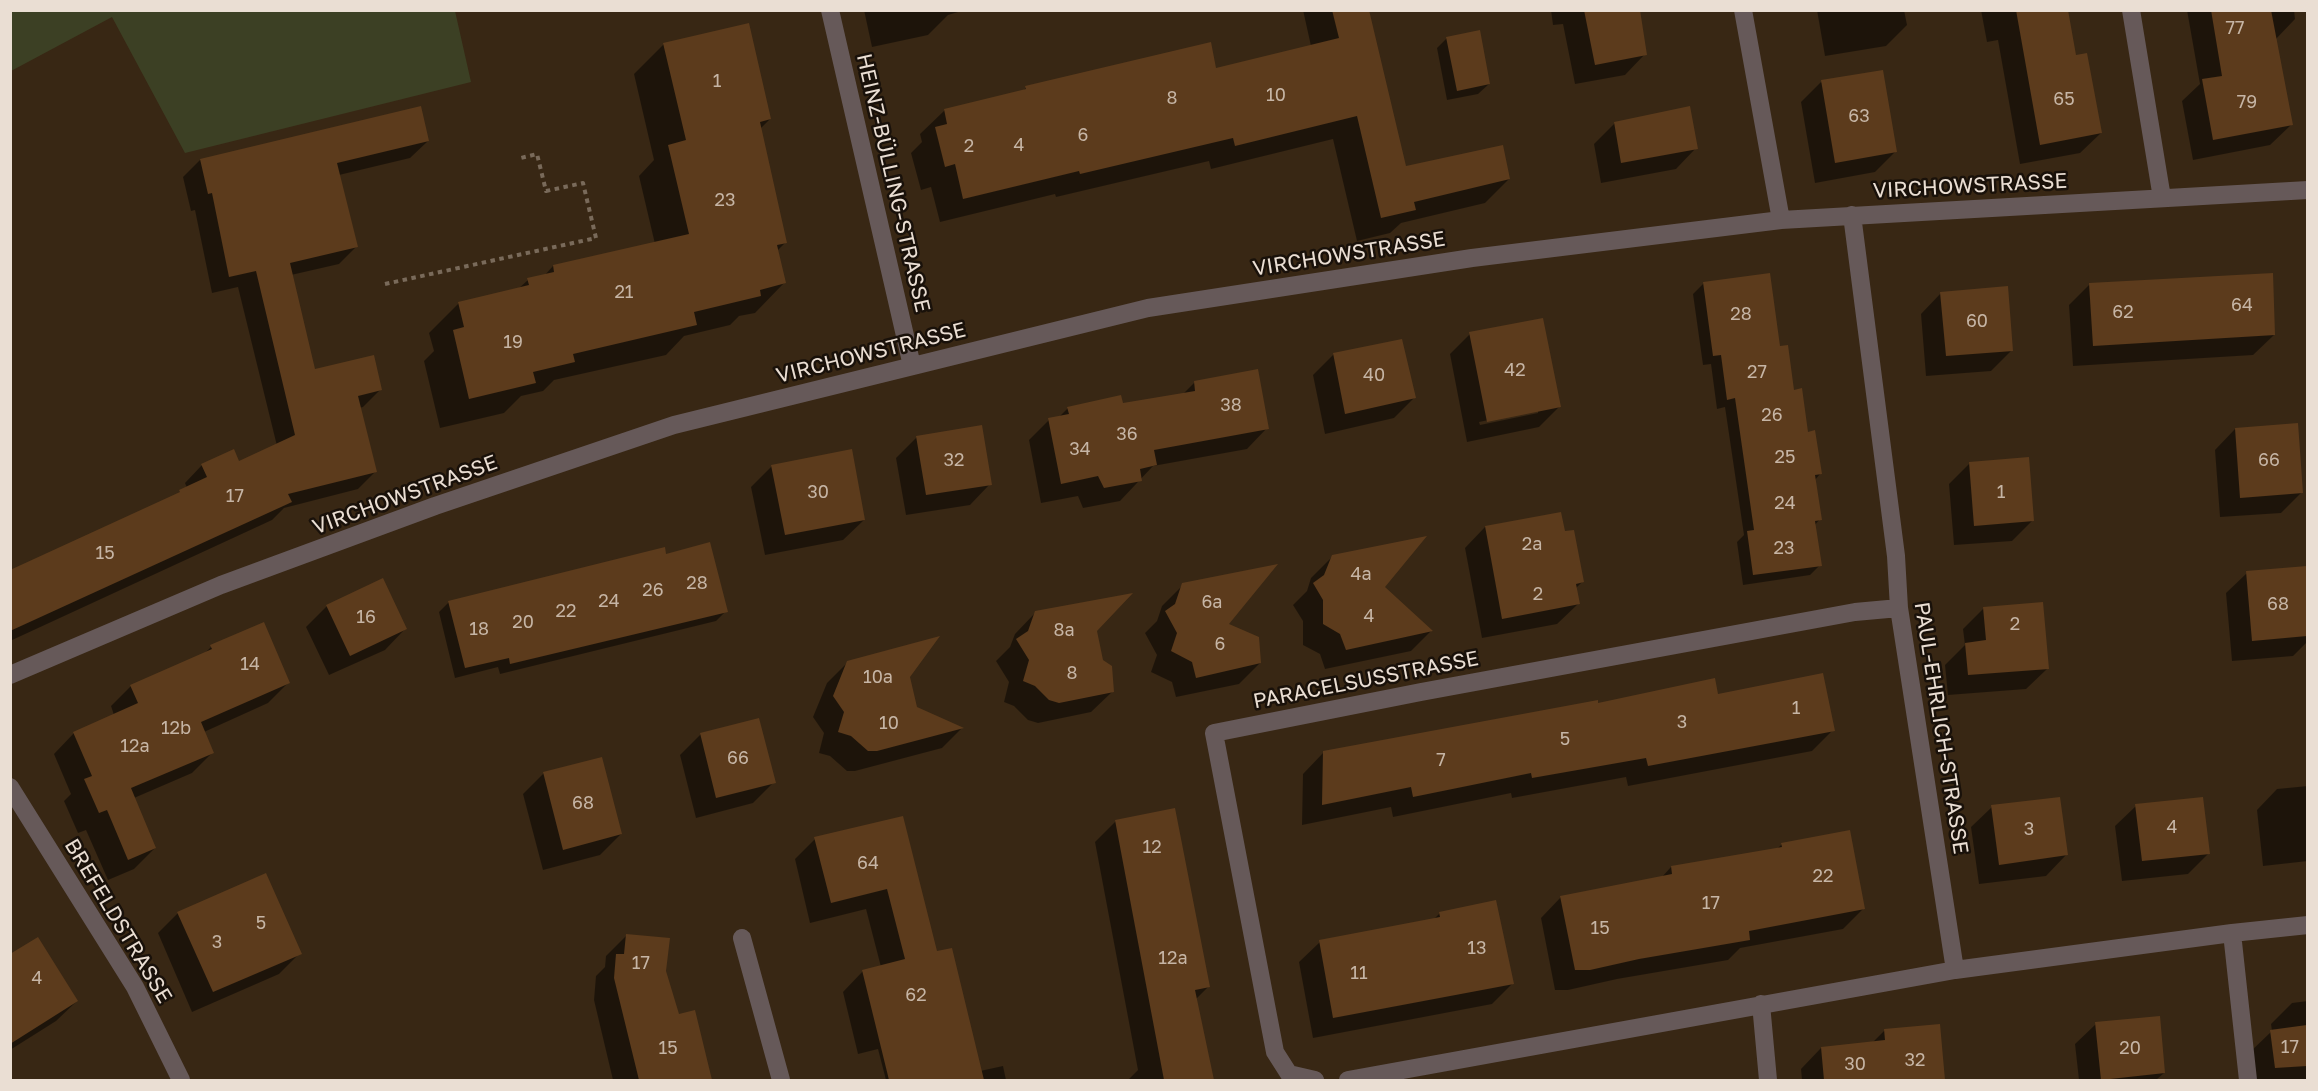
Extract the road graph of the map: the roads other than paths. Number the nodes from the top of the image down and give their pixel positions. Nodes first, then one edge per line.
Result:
1 (830, 10) edge
2 (1743, 10) edge
3 (2131, 10) edge
4 (2307, 190) edge
5 (2162, 198) junction
6 (1852, 215) junction
7 (1780, 220) junction
8 (912, 366) junction
9 (1899, 608) junction
10 (10, 675) edge
11 (10, 788) edge
12 (2307, 925) edge
13 (2232, 933) junction
14 (742, 938) dead end
15 (1955, 970) junction
16 (1761, 1004) junction
17 (181, 1080) edge
18 (782, 1080) edge
19 (1316, 1080) edge
20 (1348, 1080) edge
21 (1768, 1080) edge
22 (2248, 1080) edge

1 - 8 street, HEINZ-BÜLLING-STRASSE
2 - 7 street
3 - 5 street
4 - 5 street, VIRCHOWSTRASSE
5 - 6 street, VIRCHOWSTRASSE
6 - 7 street, VIRCHOWSTRASSE
6 - 9 street, PAUL-EHRLICH-STRASSE
7 - 8 street, VIRCHOWSTRASSE
8 - 10 street, VIRCHOWSTRASSE
9 - 15 street, PAUL-EHRLICH-STRASSE
9 - 19 street, PARACELSUSSTRASSE
11 - 17 street, BREFELDSTRASSE
12 - 13 street
13 - 15 street
13 - 22 street
14 - 18 street
15 - 16 street
16 - 20 street
16 - 21 street

